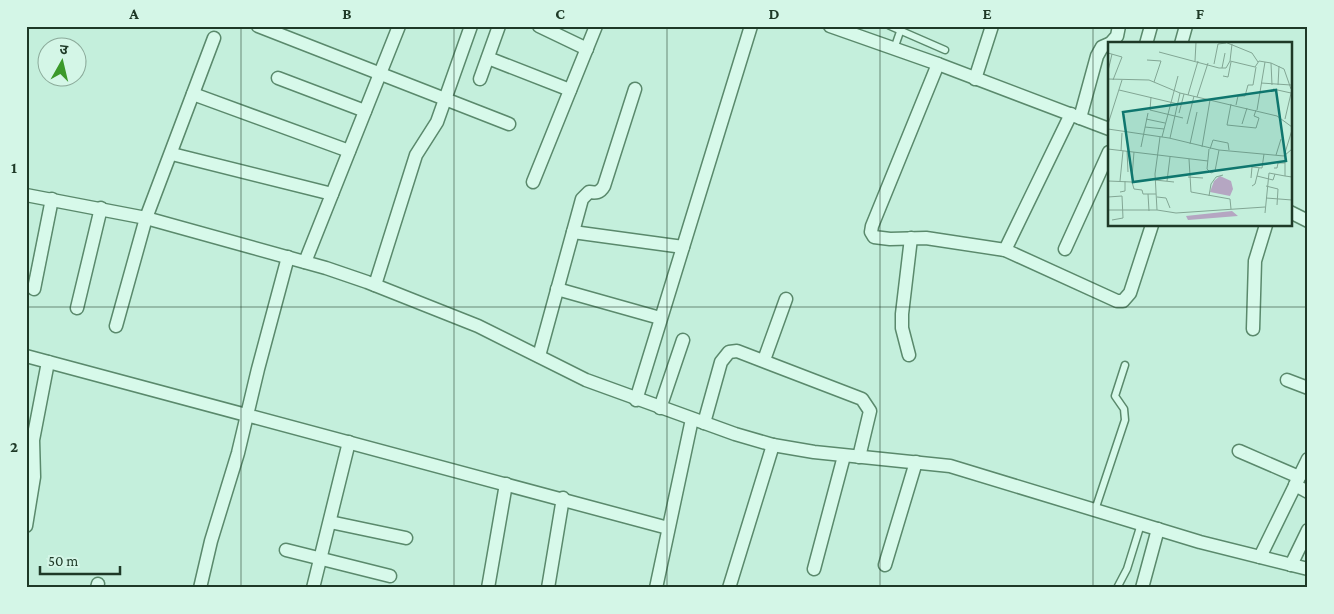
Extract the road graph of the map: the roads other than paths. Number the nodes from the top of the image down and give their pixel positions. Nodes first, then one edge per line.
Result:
1 (258, 26) edge
2 (399, 26) edge
3 (471, 26) edge
4 (499, 26) edge
5 (539, 26) edge
6 (596, 26) edge
7 (751, 26) edge
8 (830, 26) edge
9 (890, 26) edge
10 (992, 26) edge
11 (1119, 26) edge
12 (1150, 26) edge
13 (1186, 26) edge
14 (901, 28) edge
15 (214, 38) dead end
16 (1112, 42) edge
17 (1146, 42) edge
18 (1182, 42) edge
19 (1108, 45) edge
20 (587, 49) junction
21 (894, 49) junction
22 (946, 50) dead end
23 (488, 58) junction
24 (938, 64) junction
25 (380, 73) junction
26 (278, 78) dead end
27 (975, 78) junction
28 (480, 79) dead end
29 (635, 89) dead end
30 (570, 90) junction
31 (194, 94) junction
32 (444, 99) junction
33 (365, 111) junction
34 (1076, 116) junction
35 (509, 124) dead end
36 (1108, 129) edge
37 (349, 151) junction
38 (172, 154) junction
39 (1108, 154) edge
40 (534, 182) dead end
41 (332, 194) junction
42 (26, 195) edge
43 (52, 199) junction
44 (101, 208) junction
45 (1292, 213) edge
46 (146, 218) junction
47 (1308, 221) edge
48 (1152, 226) edge
49 (1266, 226) edge
50 (573, 232) junction
51 (911, 238) junction
52 (682, 247) junction
53 (1065, 249) dead end
54 (1005, 250) junction
55 (288, 257) junction
56 (305, 262) junction
57 (375, 285) junction
58 (34, 289) dead end
59 (557, 289) junction
60 (786, 299) dead end
61 (77, 308) dead end
62 (660, 318) junction
63 (116, 326) dead end
64 (1253, 329) dead end
65 (683, 340) dead end
66 (909, 355) dead end
67 (26, 356) edge
68 (539, 356) junction
69 (764, 360) junction
70 (48, 362) junction
71 (1125, 365) dead end
72 (1287, 380) dead end
73 (1308, 388) edge
74 (636, 400) junction
75 (660, 408) junction
76 (247, 416) junction
77 (698, 421) junction
78 (350, 442) junction
79 (773, 445) junction
80 (1239, 450) dead end
81 (844, 456) junction
82 (860, 458) junction
83 (1308, 459) edge
84 (916, 462) junction
85 (1297, 481) junction
86 (506, 484) junction
87 (1308, 492) edge
88 (562, 498) junction
89 (1095, 510) junction
90 (330, 522) junction
91 (1141, 524) junction
92 (26, 526) edge
93 (668, 528) junction
94 (1158, 529) junction
95 (1308, 530) edge
96 (406, 538) dead end
97 (286, 550) dead end
98 (1260, 557) junction
99 (320, 560) junction
100 (885, 565) dead end
101 (1291, 565) junction
102 (814, 569) dead end
103 (1308, 569) edge
104 (390, 576) dead end
105 (200, 588) edge
106 (313, 588) edge
107 (488, 588) edge
108 (548, 588) edge
109 (656, 588) edge
110 (730, 588) edge
111 (1117, 588) edge
112 (1142, 588) edge

1 - 25 street
2 - 25 street
3 - 32 street
4 - 23 street
5 - 20 street
6 - 20 street
7 - 52 street
8 - 21 street
9 - 14 lane
10 - 27 street
11 - 16 street
12 - 17 street
13 - 18 street
14 - 21 lane
14 - 22 lane
15 - 31 street
19 - 34 street
20 - 30 street
21 - 24 street
23 - 28 street
23 - 30 street
24 - 27 street
24 - 51 street
25 - 32 street
25 - 33 street
26 - 33 street
27 - 34 street
29 - 50 street
30 - 40 street
31 - 37 street
31 - 38 street
32 - 35 street
32 - 57 street
33 - 37 street
34 - 36 street
34 - 54 street
37 - 41 street
38 - 41 street
38 - 46 street
39 - 53 street
41 - 56 street
42 - 43 street
43 - 44 street
43 - 58 street
44 - 46 street
44 - 61 street
45 - 47 street
46 - 55 street
46 - 63 street
48 - 54 street
49 - 64 street
50 - 52 street
50 - 59 street
51 - 54 street
51 - 66 street
52 - 62 street
55 - 56 street
55 - 76 street
56 - 57 street
57 - 68 street
59 - 62 street
59 - 68 street
60 - 69 street
62 - 74 street
65 - 75 street
67 - 70 street
68 - 74 street
69 - 77 street
69 - 82 street
70 - 76 street
70 - 92 street
71 - 89 lane
72 - 73 street
74 - 75 street
75 - 77 street
76 - 78 street
76 - 105 street
77 - 79 street
77 - 93 street
78 - 86 street
78 - 90 street
79 - 81 street
79 - 110 street
80 - 85 street
81 - 82 street
81 - 102 street
82 - 84 street
83 - 85 street
84 - 89 street
84 - 100 street
85 - 87 street
85 - 98 street
86 - 88 street
86 - 107 street
88 - 93 street
88 - 108 street
89 - 91 street
90 - 96 street
90 - 99 street
91 - 94 street
91 - 111 lane
93 - 109 street
94 - 98 street
94 - 112 street
95 - 101 street
97 - 99 street
98 - 101 street
99 - 104 street
99 - 106 street
101 - 103 street

